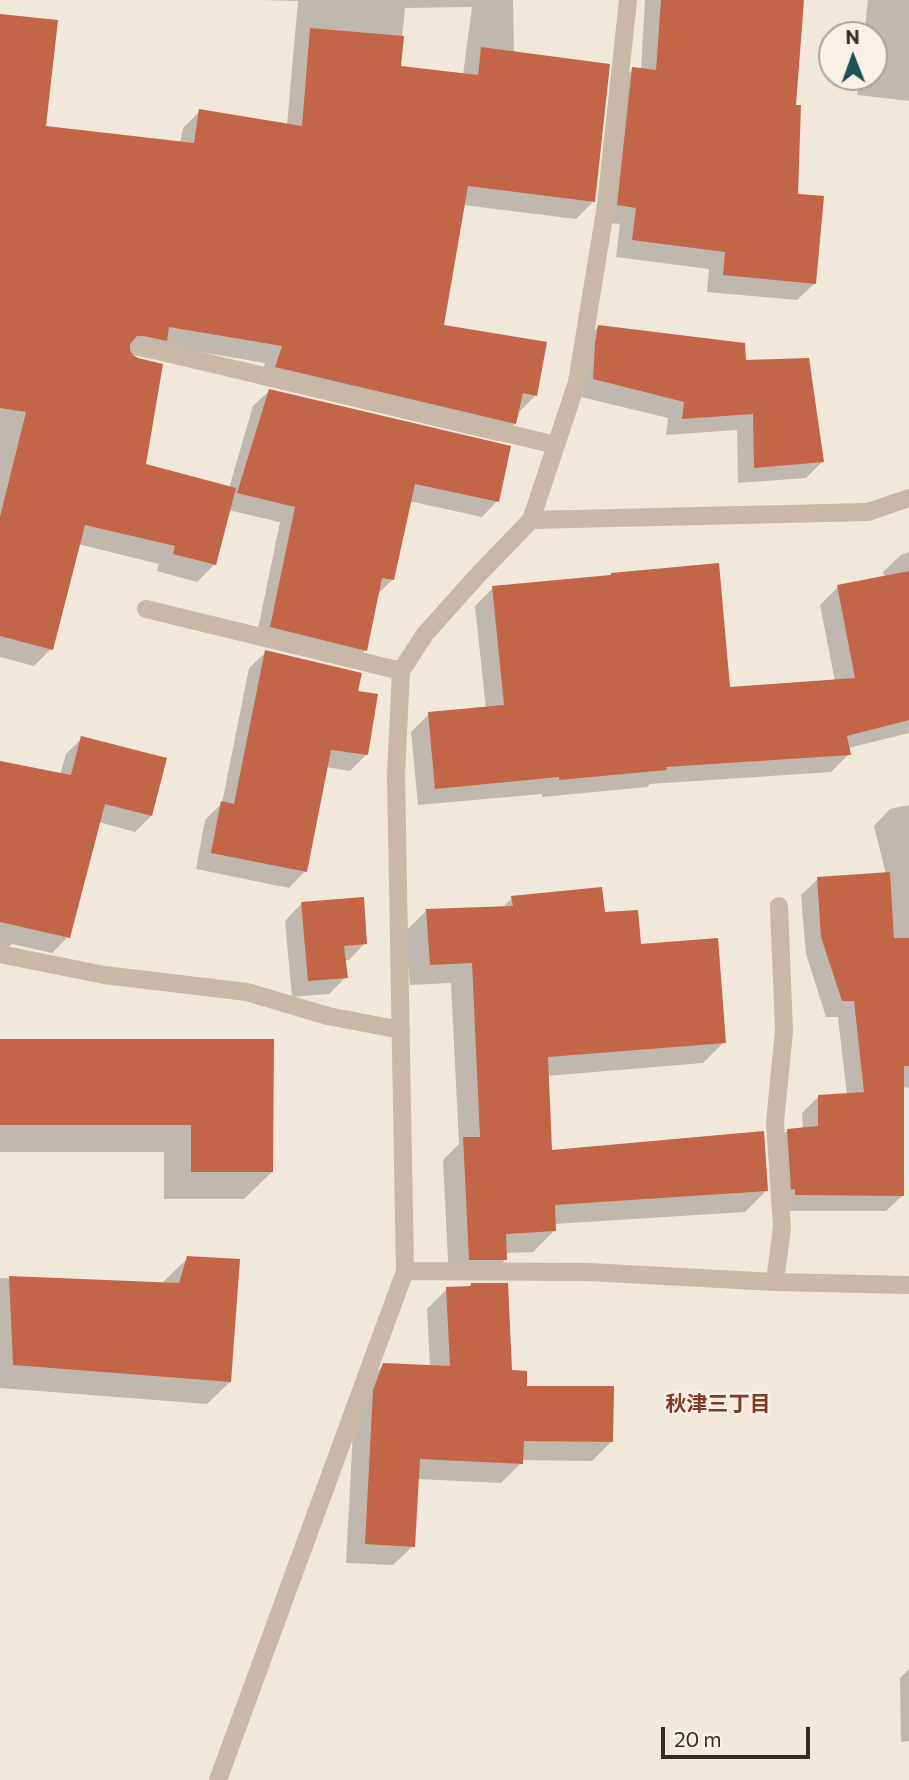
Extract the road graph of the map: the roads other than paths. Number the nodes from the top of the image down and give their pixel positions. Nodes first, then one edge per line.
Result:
1 (628, 0) edge
2 (141, 347) dead end
3 (556, 445) junction
4 (909, 498) edge
5 (531, 520) junction
6 (146, 609) dead end
7 (401, 671) junction
8 (779, 906) dead end
9 (0, 954) edge
10 (401, 1030) junction
11 (405, 1271) junction
12 (775, 1282) junction
13 (909, 1285) edge
14 (218, 1780) edge

1 - 3 street
2 - 3 street
3 - 5 street
4 - 5 street
5 - 7 street
6 - 7 street
7 - 10 street
8 - 12 street
9 - 10 street
10 - 11 street
11 - 12 street
11 - 14 street
12 - 13 street

